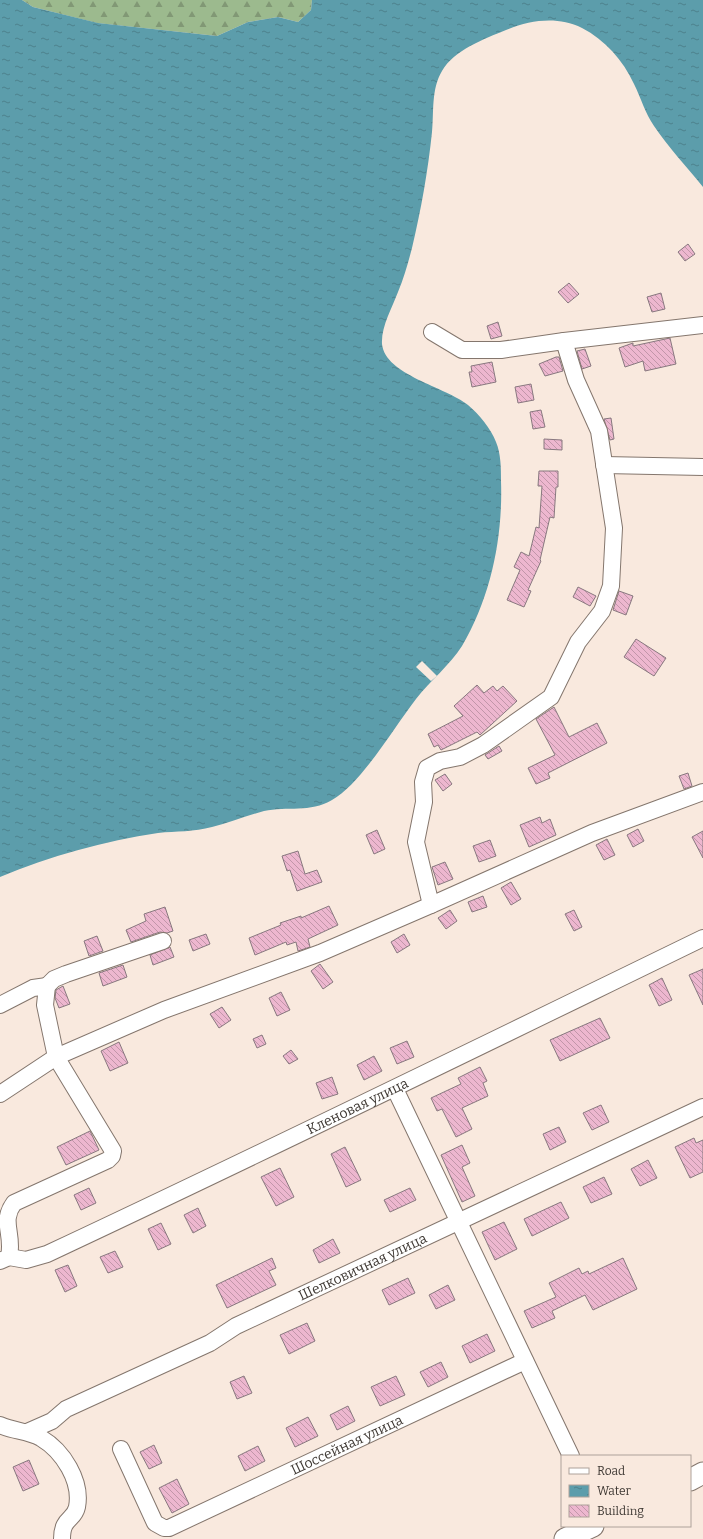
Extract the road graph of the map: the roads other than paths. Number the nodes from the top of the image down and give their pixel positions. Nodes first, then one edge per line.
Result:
1 (703, 325) edge
2 (432, 332) dead end
3 (564, 341) junction
4 (604, 465) junction
5 (703, 467) edge
6 (703, 792) edge
7 (431, 905) junction
8 (703, 938) edge
9 (163, 941) dead end
10 (47, 986) junction
11 (0, 1005) edge
12 (56, 1057) junction
13 (395, 1089) junction
14 (0, 1094) edge
15 (703, 1106) edge
16 (458, 1221) junction
17 (4, 1259) edge
18 (525, 1361) junction
19 (0, 1425) edge
20 (26, 1432) junction
21 (122, 1448) dead end
22 (571, 1455) edge
23 (703, 1474) edge
24 (691, 1480) edge
25 (591, 1527) edge
26 (62, 1539) edge
27 (565, 1539) edge

1 - 3 street
2 - 3 street
3 - 4 street
4 - 5 street
4 - 7 street
6 - 7 street
7 - 12 street
8 - 13 street, Кленовая улица
9 - 10 street
10 - 11 street
10 - 12 street
12 - 14 street
12 - 17 street
13 - 16 street
13 - 17 street, Кленовая улица
15 - 16 street, Шелковичная улица
16 - 18 street
16 - 20 street, Шелковичная улица
18 - 21 street, Шоссейная улица
18 - 22 street
19 - 20 street
20 - 26 street
23 - 24 main road
25 - 27 main road

